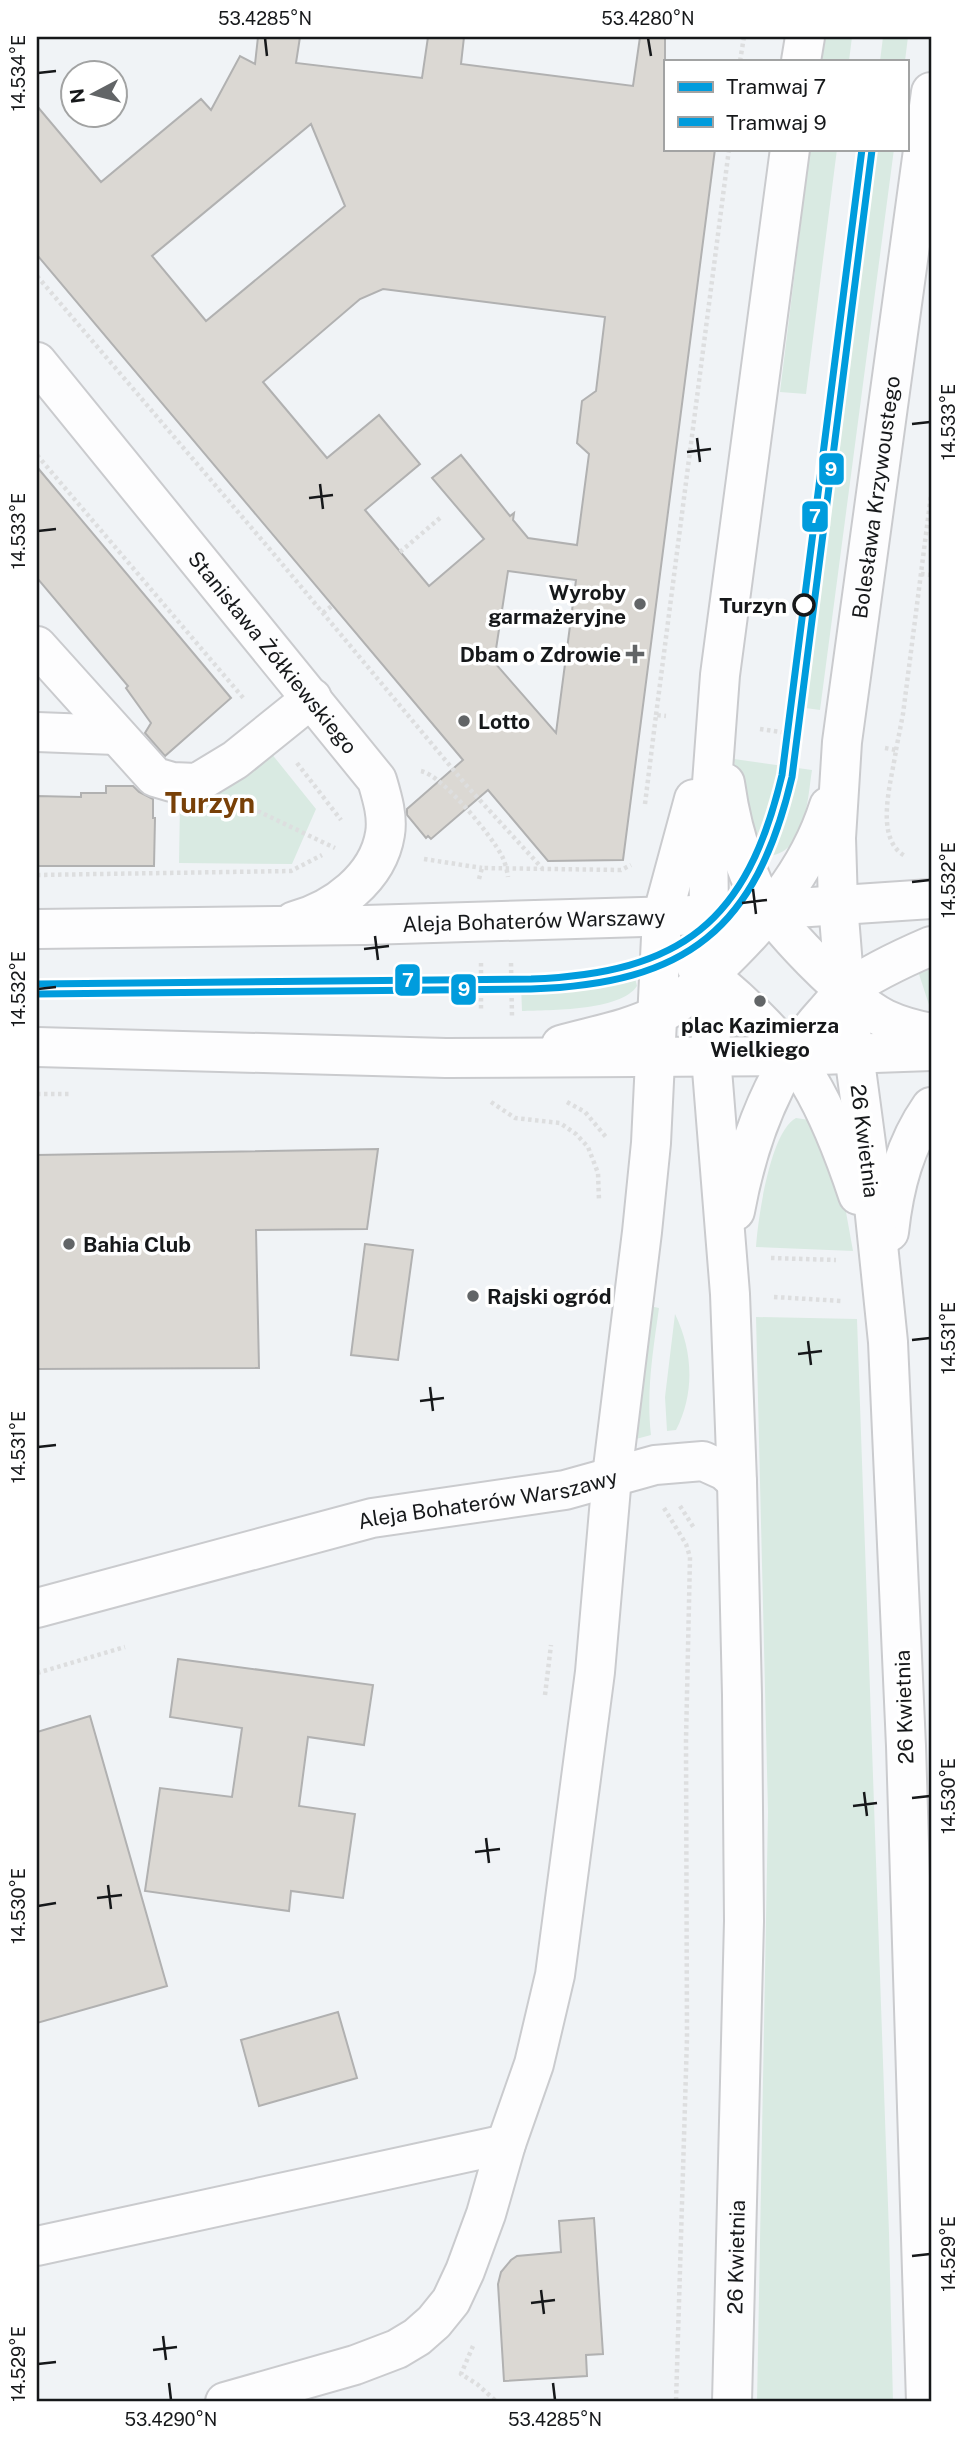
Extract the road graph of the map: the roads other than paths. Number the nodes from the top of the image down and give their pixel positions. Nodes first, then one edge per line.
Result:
1 (805, 37) edge
2 (801, 60) edge
3 (931, 92) edge
4 (790, 150) edge
5 (37, 362) edge
6 (37, 646) edge
7 (312, 698) junction
8 (731, 725) junction
9 (37, 732) edge
10 (117, 735) junction
11 (825, 739) junction
12 (931, 899) edge
13 (838, 904) junction
14 (770, 911) junction
15 (708, 915) junction
16 (273, 926) junction
17 (37, 929) edge
18 (661, 930) junction
19 (931, 946) edge
20 (709, 975) junction
21 (846, 991) junction
22 (656, 1016) junction
23 (931, 1033) edge
24 (37, 1047) edge
25 (931, 1051) edge
26 (855, 1055) junction
27 (791, 1056) junction
28 (711, 1057) junction
29 (655, 1058) junction
30 (492, 1070) junction
31 (931, 1107) edge
32 (727, 1256) junction
33 (880, 1260) junction
34 (612, 1476) junction
35 (737, 1482) junction
36 (37, 1608) edge
37 (506, 2144) junction
38 (920, 2172) junction
39 (931, 2228) edge
40 (37, 2246) edge
41 (225, 2402) edge
42 (732, 2402) edge
43 (926, 2402) edge

1 - 2 street
3 - 11 street, Bolesława Krzywoustego
4 - 8 street
5 - 7 street, Stanisława Żółkiewskiego
6 - 10 street
7 - 10 street
7 - 16 street, Stanisława Żółkiewskiego
8 - 14 street
8 - 15 street
8 - 18 street, Aleja Bohaterów Warszawy
9 - 10 street
11 - 13 street, Bolesława Krzywoustego
11 - 14 street
12 - 13 street
13 - 14 street
13 - 21 street
14 - 15 street
14 - 20 street
14 - 21 street
15 - 18 street, Aleja Bohaterów Warszawy
15 - 20 street
16 - 17 street, Aleja Bohaterów Warszawy
16 - 18 street, Aleja Bohaterów Warszawy
18 - 20 street
18 - 22 street, Aleja Bohaterów Warszawy
19 - 21 street
20 - 22 street
20 - 27 street
20 - 28 street
21 - 23 street
21 - 26 street
21 - 27 street
22 - 29 street
22 - 30 street
24 - 30 street
25 - 26 street
26 - 27 street
26 - 33 street, 26 Kwietnia
27 - 28 street
27 - 32 street
27 - 33 street
28 - 29 street
28 - 32 street, 26 Kwietnia
29 - 30 street
29 - 34 street, Aleja Bohaterów Warszawy
31 - 33 street
32 - 35 street, 26 Kwietnia
33 - 38 street, 26 Kwietnia
34 - 35 street
34 - 36 street, Aleja Bohaterów Warszawy
34 - 37 street
35 - 42 street, 26 Kwietnia
37 - 40 street
37 - 41 street
38 - 39 street
38 - 43 street, 26 Kwietnia

